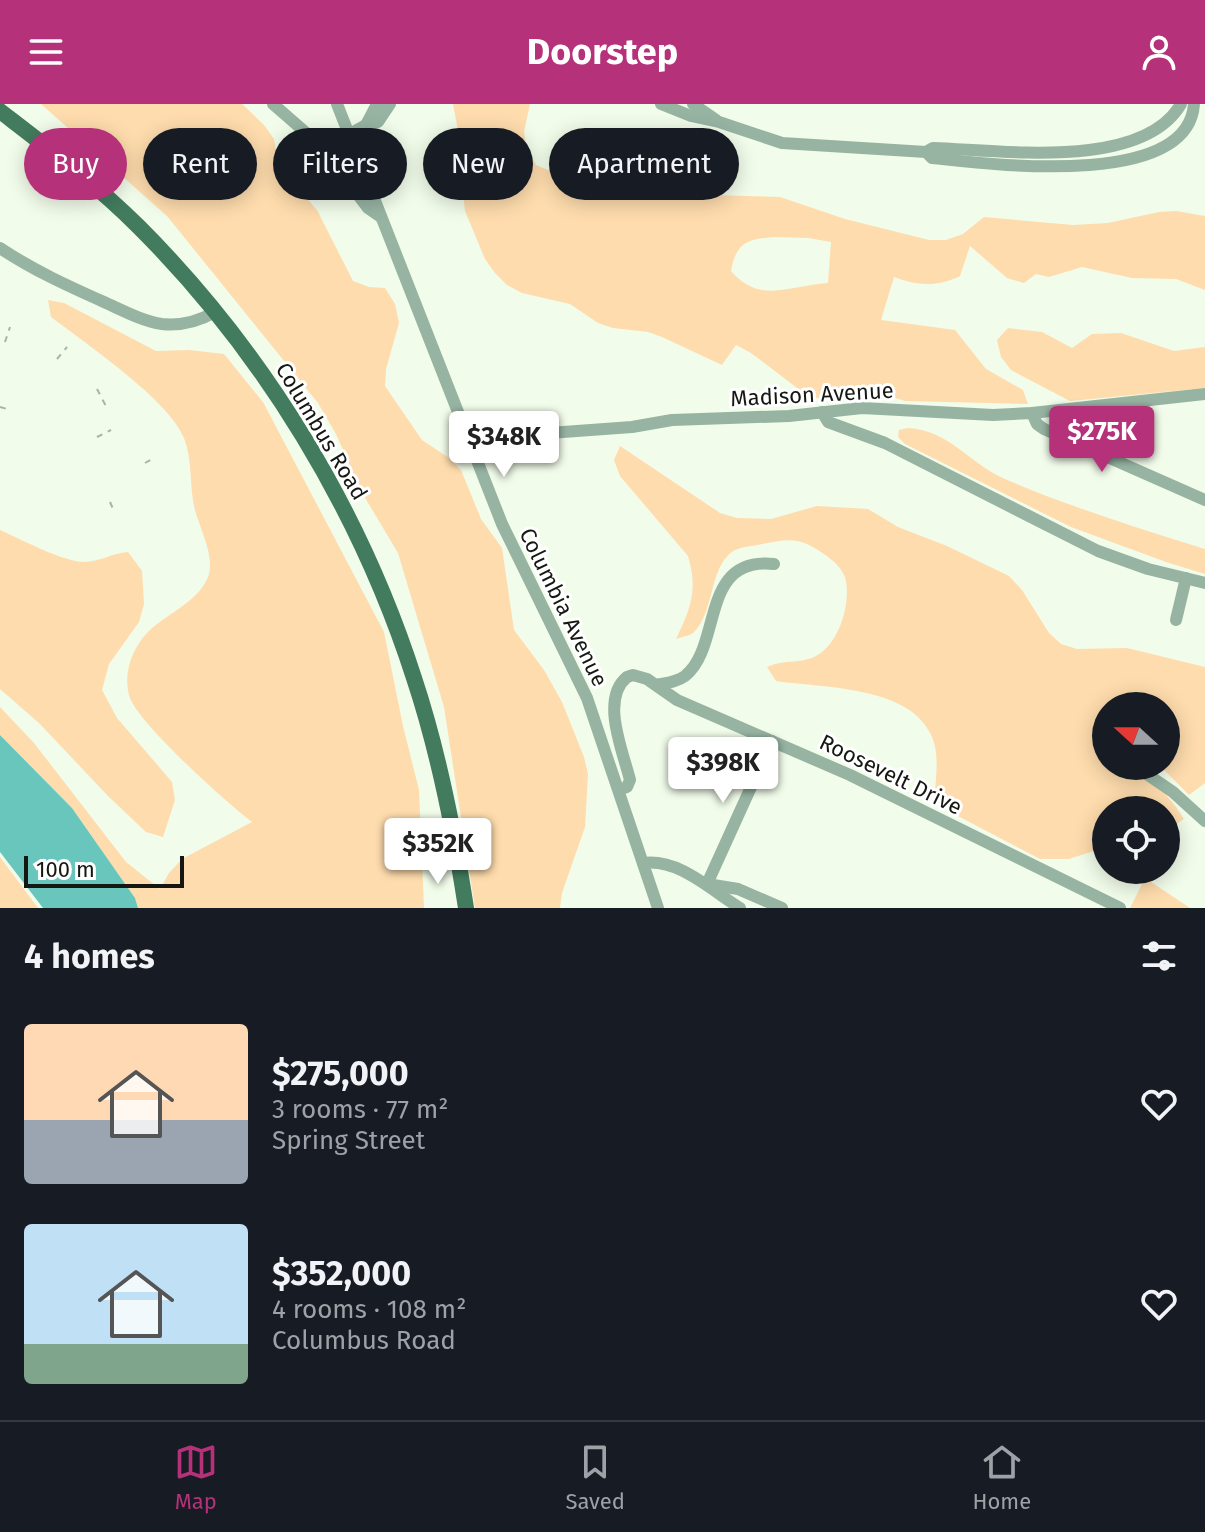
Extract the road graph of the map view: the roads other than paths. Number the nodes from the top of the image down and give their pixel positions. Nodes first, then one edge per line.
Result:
1 (273, 104) edge
2 (337, 104) edge
3 (377, 104) edge
4 (390, 104) edge
5 (661, 104) edge
6 (693, 104) edge
7 (1181, 104) edge
8 (1194, 104) edge
9 (0, 111) edge
10 (719, 122) junction
11 (366, 125) junction
12 (346, 128) edge
13 (361, 128) edge
14 (926, 152) junction
15 (374, 200) edge
16 (381, 217) junction
17 (0, 248) edge
18 (215, 312) junction
19 (1205, 394) edge
20 (822, 412) junction
21 (1032, 413) junction
22 (470, 443) junction
23 (1205, 500) edge
24 (774, 564) dead end
25 (1186, 578) junction
26 (1205, 583) edge
27 (1176, 620) dead end
28 (656, 685) junction
29 (772, 741) junction
30 (1155, 780) edge
31 (619, 790) junction
32 (1205, 821) edge
33 (643, 863) junction
34 (459, 864) junction
35 (707, 884) junction
36 (458, 908) edge
37 (466, 908) edge
38 (658, 908) edge
39 (740, 908) edge
40 (782, 908) edge
41 (1120, 908) edge

1 - 16 street
2 - 12 street, Columbia Avenue
3 - 11 street
4 - 11 street
5 - 10 street
6 - 10 street
7 - 14 street
8 - 14 street
9 - 18 main road, Columbus Road
10 - 14 street
11 - 13 street
15 - 16 street, Columbia Avenue
16 - 22 street, Columbia Avenue
17 - 18 street
18 - 34 main road, Columbus Road
19 - 21 street, Madison Avenue
20 - 21 street, Madison Avenue
20 - 22 street, Madison Avenue
20 - 25 street
21 - 23 street
22 - 31 street, Columbia Avenue
24 - 28 street
25 - 26 street
25 - 27 street
28 - 29 street, Roosevelt Drive
28 - 31 street, Roosevelt Drive
29 - 35 street
29 - 41 street, Roosevelt Drive
30 - 32 street
31 - 33 street, Columbia Avenue
33 - 35 street
33 - 38 street, Columbia Avenue
34 - 36 main road, Columbus Road
34 - 37 main road, Columbus Road
35 - 39 street
35 - 40 street

